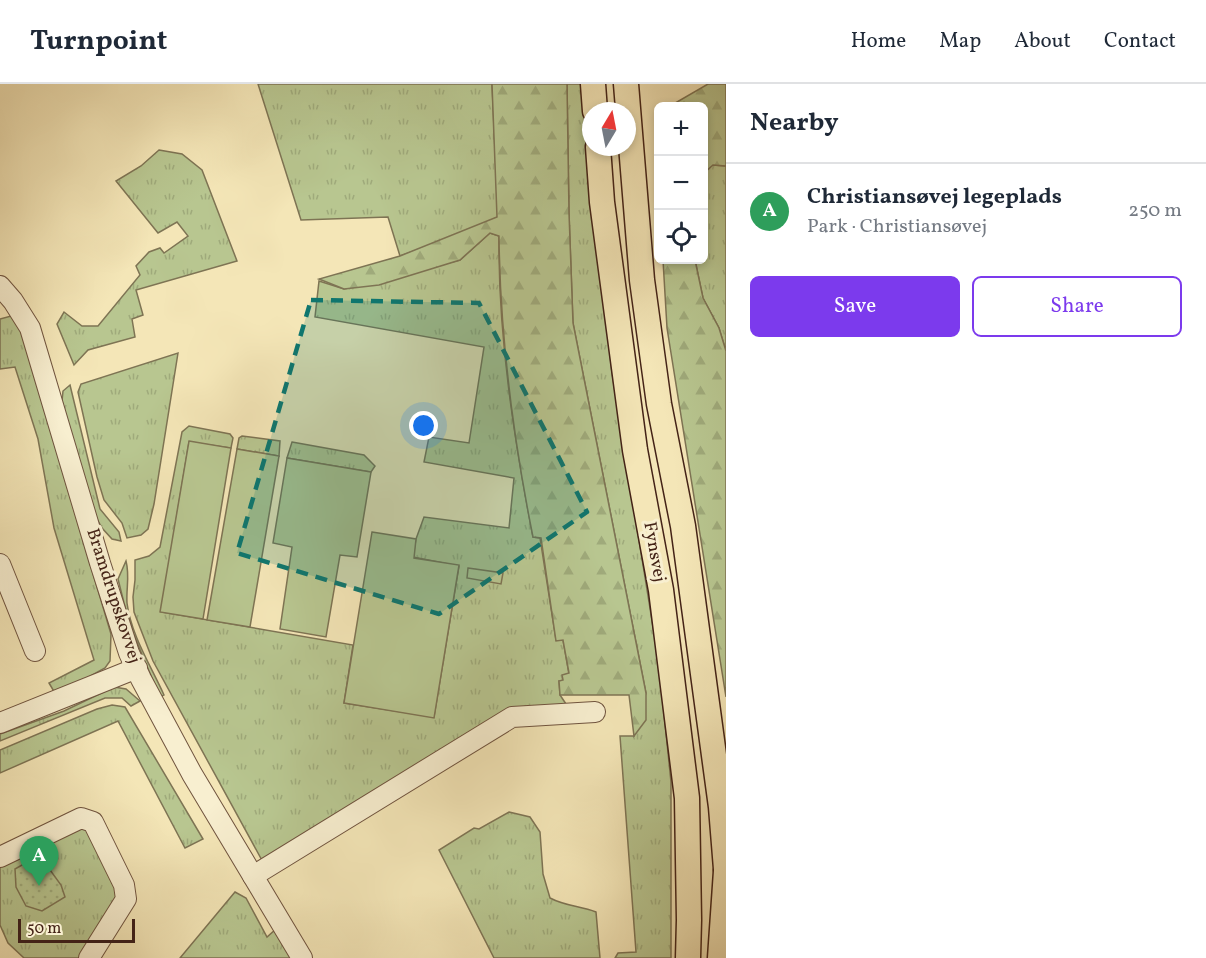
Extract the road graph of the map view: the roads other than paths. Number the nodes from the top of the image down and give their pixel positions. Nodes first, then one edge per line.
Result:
1 (593, 84) edge
2 (626, 84) edge
3 (594, 102) edge
4 (599, 156) edge
5 (4, 298) edge
6 (0, 564) edge
7 (35, 651) dead end
8 (137, 668) junction
9 (595, 712) dead end
10 (0, 723) edge
11 (0, 856) edge
12 (726, 870) edge
13 (253, 876) junction
14 (89, 958) edge
15 (302, 958) edge
16 (688, 958) edge
17 (720, 958) edge

1 - 3 main road
2 - 12 main road, Fynsvej
4 - 16 main road, Fynsvej
5 - 8 street, Bramdrupskovvej
6 - 7 street
8 - 10 street
8 - 13 street, Bramdrupskovvej
9 - 13 street
11 - 14 street
12 - 17 main road, Fynsvej
13 - 15 street, Bramdrupskovvej

